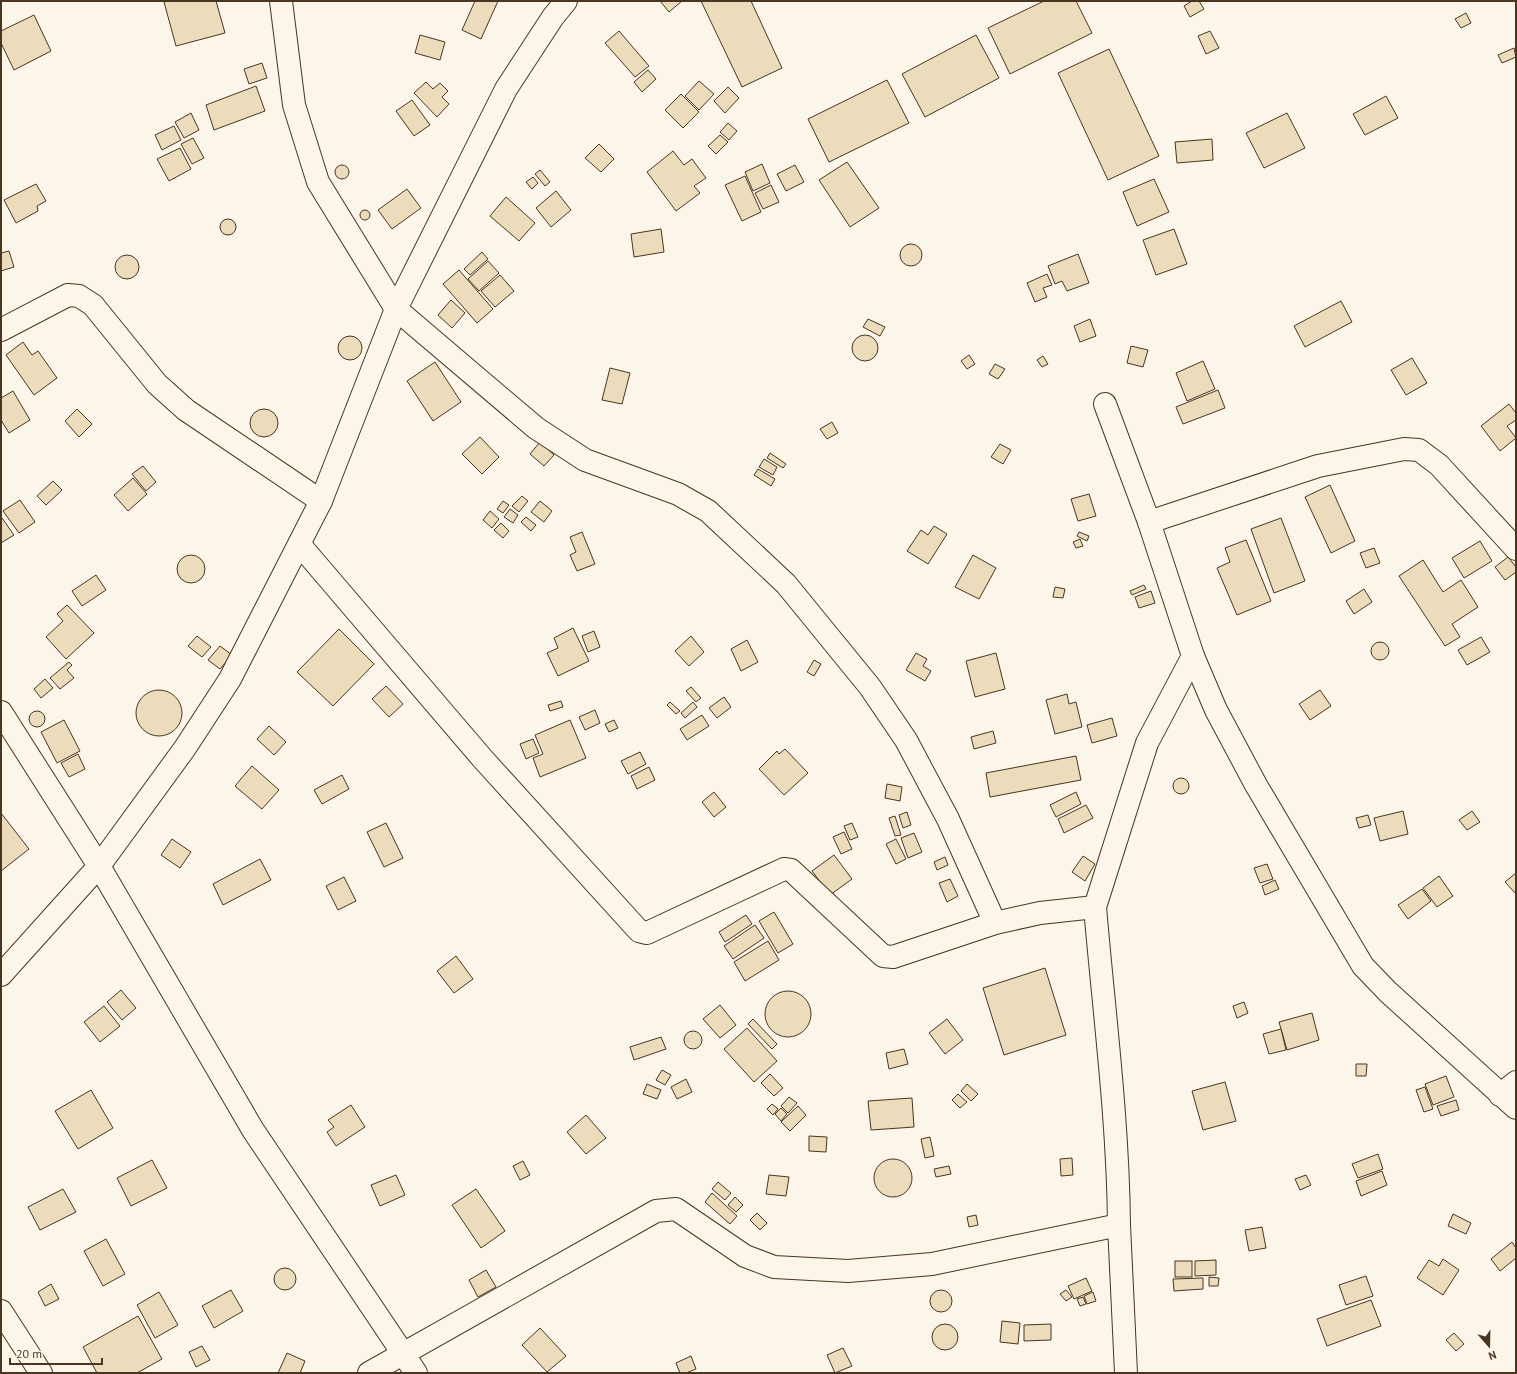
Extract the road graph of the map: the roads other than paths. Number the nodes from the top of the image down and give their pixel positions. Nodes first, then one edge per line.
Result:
1 (281, 1) edge
2 (566, 1) edge
3 (396, 309) junction
4 (1, 330) edge
5 (1105, 404) dead end
6 (321, 501) junction
7 (1149, 522) junction
8 (300, 545) junction
9 (1516, 549) edge
10 (1193, 656) junction
11 (1, 712) edge
12 (99, 866) junction
13 (1095, 907) junction
14 (995, 924) junction
15 (1, 975) edge
16 (1511, 1095) edge
17 (1119, 1225) junction
18 (1, 1311) edge
19 (402, 1353) junction
20 (41, 1373) edge
21 (369, 1373) edge
22 (416, 1373) edge
23 (1126, 1373) edge

1 - 3 street
2 - 3 street
3 - 6 street
3 - 14 street
4 - 6 street
5 - 7 street
6 - 8 street
7 - 9 street
7 - 10 street
8 - 12 street
8 - 14 street
10 - 13 street
10 - 16 street
11 - 12 street
12 - 15 street
12 - 19 street
13 - 14 street
13 - 17 street
17 - 19 street
17 - 23 street
18 - 20 street
19 - 21 street
19 - 22 street

